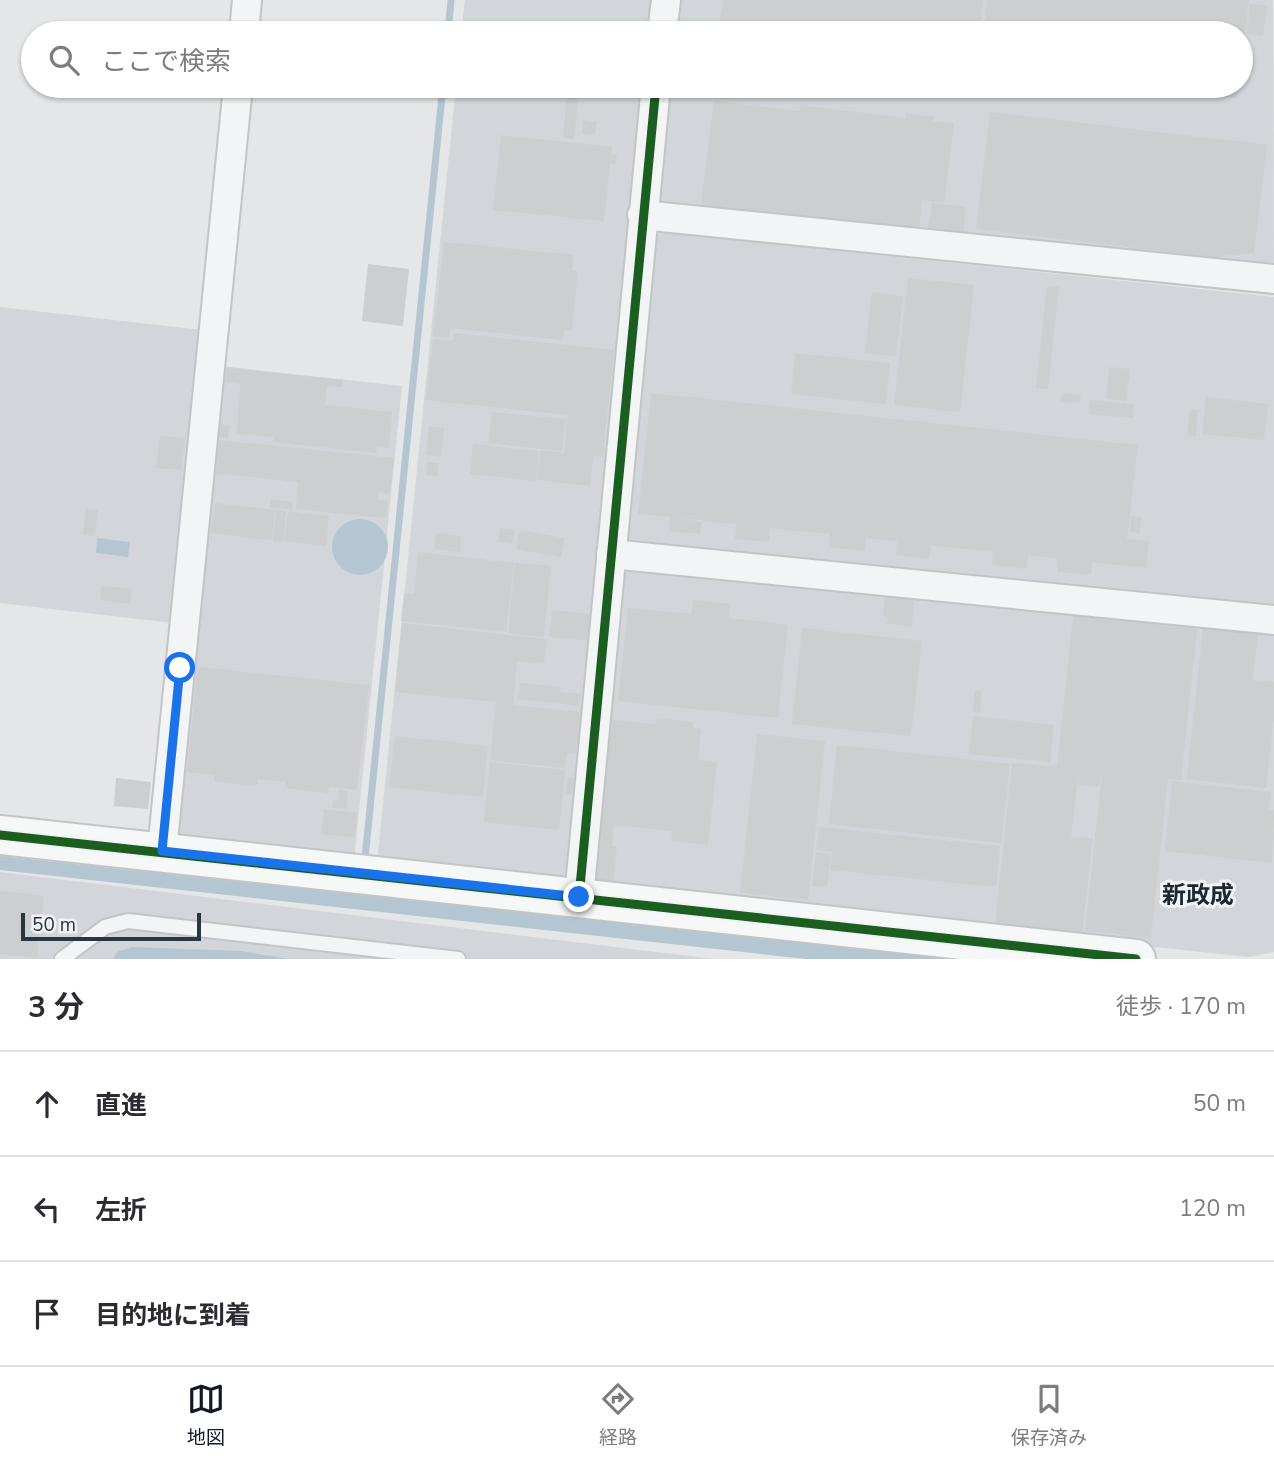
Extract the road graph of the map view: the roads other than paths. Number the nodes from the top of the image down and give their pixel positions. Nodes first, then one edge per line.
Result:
1 (247, 0) edge
2 (666, 0) edge
3 (245, 21) edge
4 (663, 21) edge
5 (238, 98) edge
6 (655, 98) edge
7 (642, 215) junction
8 (1274, 279) edge
9 (611, 554) junction
10 (1274, 620) edge
11 (0, 835) edge
12 (162, 851) junction
13 (579, 897) junction
14 (62, 959) edge
15 (458, 959) edge
16 (1136, 959) edge

1 - 3 street
2 - 4 street
5 - 12 street
6 - 7 street
7 - 8 street
7 - 9 street
9 - 10 street
9 - 13 street
11 - 12 street
12 - 13 street
13 - 16 street
14 - 15 lane

